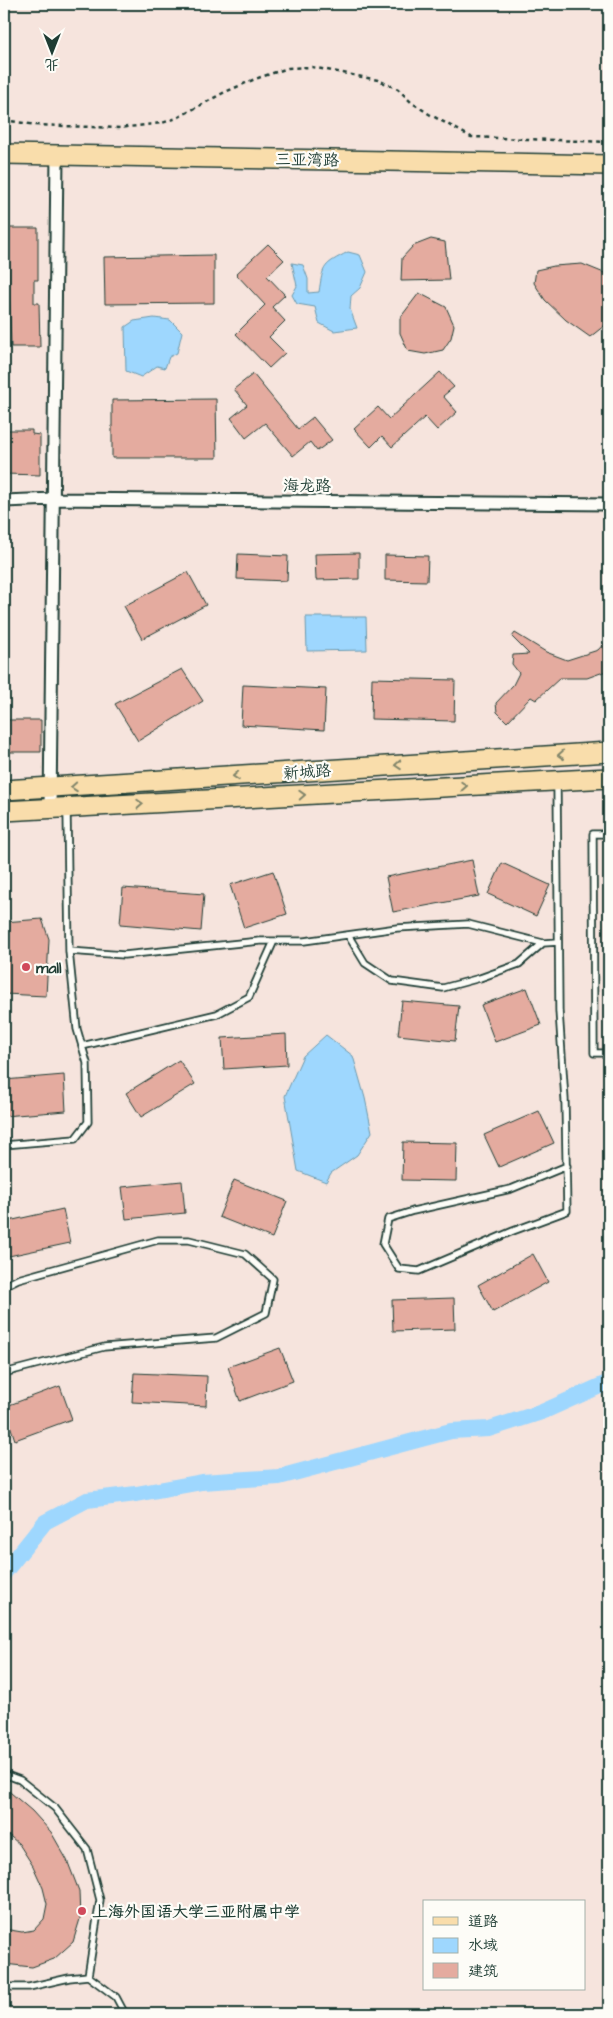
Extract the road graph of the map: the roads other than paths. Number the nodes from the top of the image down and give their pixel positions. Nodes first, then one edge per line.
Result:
1 (4, 154) edge
2 (57, 155) junction
3 (609, 165) edge
4 (54, 499) junction
5 (4, 500) edge
6 (609, 504) edge
7 (609, 752) edge
8 (609, 778) edge
9 (556, 781) junction
10 (50, 788) junction
11 (4, 790) edge
12 (58, 809) junction
13 (4, 811) edge
14 (609, 834) edge
15 (348, 935) junction
16 (274, 941) junction
17 (558, 942) junction
18 (543, 943) junction
19 (69, 951) junction
20 (82, 1046) junction
21 (609, 1053) edge
22 (4, 1144) edge
23 (567, 1166) junction
24 (4, 1286) edge
25 (4, 1373) edge
26 (4, 1774) edge
27 (88, 1976) junction
28 (4, 1987) edge
29 (125, 2014) edge

1 - 2 main road, 三亚湾路
2 - 3 main road, 三亚湾路
2 - 4 street
4 - 5 street, 海龙路
4 - 6 street, 海龙路
4 - 10 street
7 -> 10 main road, 新城路
8 - 9 main road, 新城路
12 -> 9 main road, 新城路
9 - 17 lane
10 - 11 main road, 新城路
10 - 12 street
12 - 13 main road, 新城路
12 - 19 lane
14 - 21 lane
15 - 16 lane
15 - 18 lane
15 - 18 lane
16 - 19 lane
16 - 20 lane
17 - 18 lane
17 - 23 lane
19 - 20 lane
20 - 22 lane
23 - 23 lane
24 - 25 lane
26 - 27 lane
27 - 28 lane
27 - 29 lane

